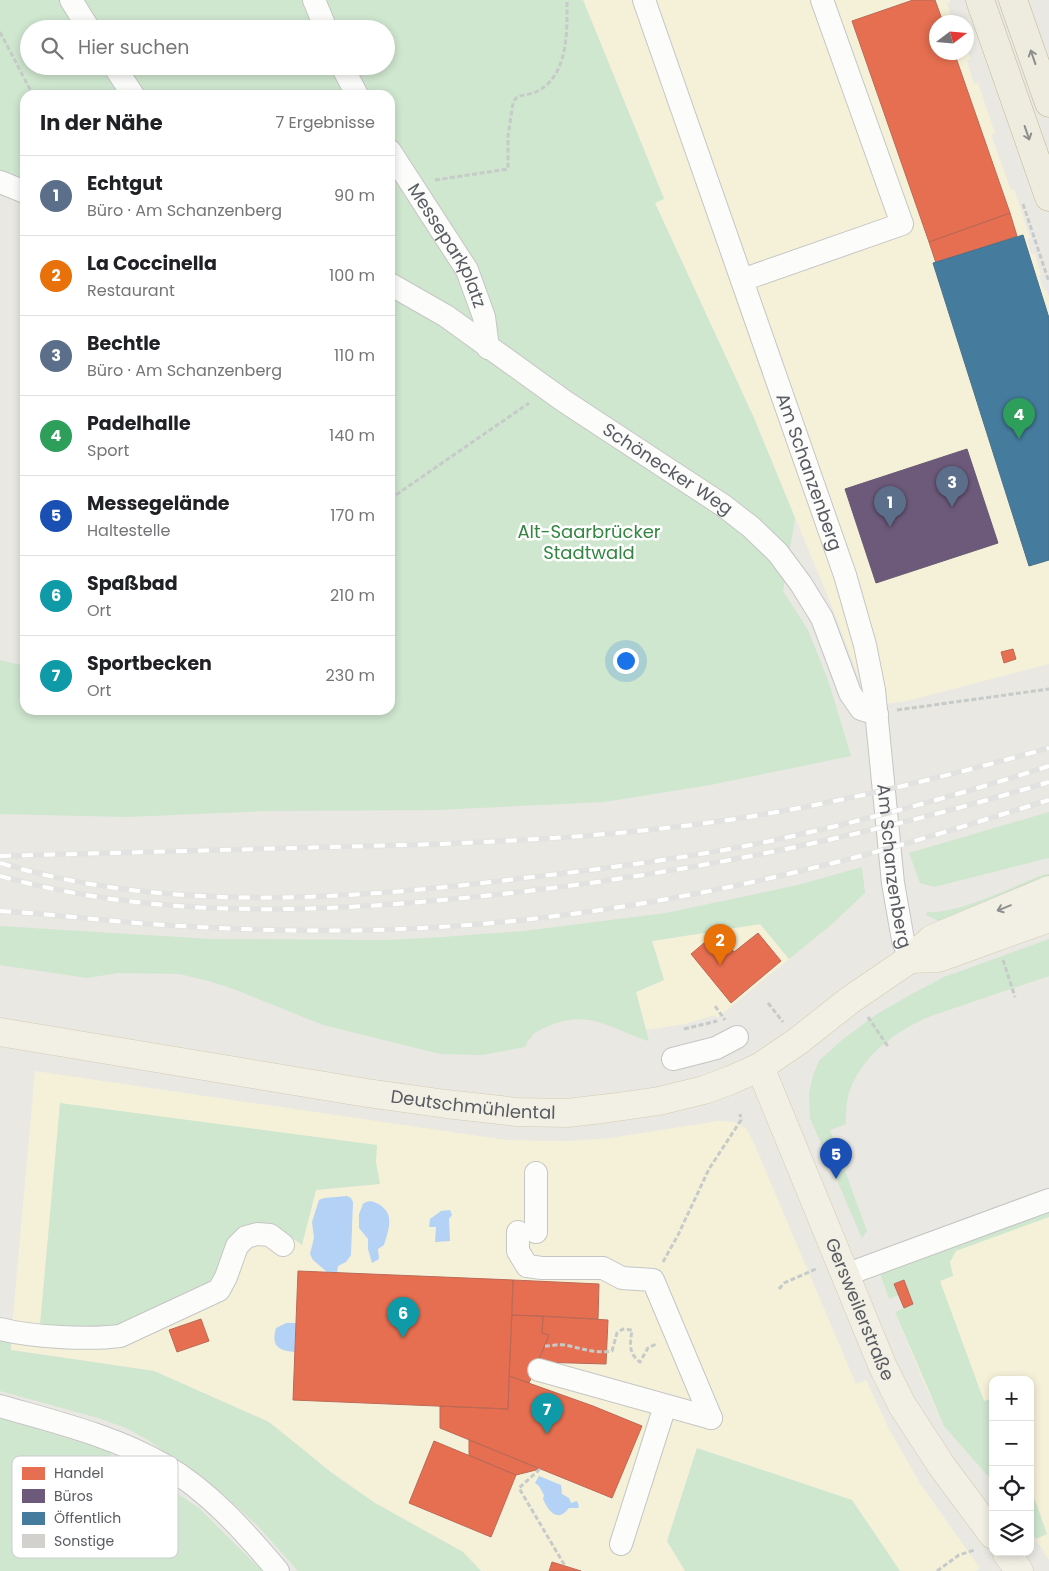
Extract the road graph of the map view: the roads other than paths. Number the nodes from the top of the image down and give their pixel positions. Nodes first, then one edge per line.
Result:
1 (71, 0) edge
2 (314, 0) edge
3 (644, 0) edge
4 (980, 0) edge
5 (1013, 0) edge
6 (819, 9) edge
7 (83, 20) edge
8 (322, 20) edge
9 (120, 75) edge
10 (347, 75) edge
11 (130, 90) edge
12 (354, 90) edge
13 (1049, 103) edge
14 (395, 159) edge
15 (0, 182) edge
16 (20, 190) edge
17 (1049, 197) edge
18 (742, 280) junction
19 (395, 287) edge
20 (488, 348) junction
21 (877, 714) junction
22 (1049, 890) edge
23 (1049, 918) edge
24 (910, 959) junction
25 (731, 1028) road end
26 (0, 1032) edge
27 (673, 1059) dead end
28 (760, 1067) junction
29 (536, 1172) dead end
30 (1049, 1200) edge
31 (283, 1245) dead end
32 (845, 1275) junction
33 (0, 1329) edge
34 (539, 1370) dead end
35 (0, 1406) edge
36 (666, 1406) junction
37 (145, 1456) edge
38 (178, 1475) edge
39 (984, 1542) edge
40 (621, 1544) dead end
41 (1009, 1556) edge
42 (278, 1571) edge
43 (1019, 1571) edge

1 - 7 street
2 - 8 street
3 - 18 street, Am Schanzenberg
4 -> 17 highway
13 -> 5 highway
6 - 18 street
9 - 11 street
10 - 12 street
14 - 20 street, Messeparkplatz
15 - 16 street
18 - 21 street, Am Schanzenberg
19 - 20 street, Schönecker Weg
20 - 21 street, Schönecker Weg
21 - 24 street, Am Schanzenberg
22 -> 24 main road, Deutschmühlental
23 - 24 main road
24 - 28 main road, Deutschmühlental
25 - 27 street
26 - 28 main road, Deutschmühlental
28 - 32 main road, Gersweilerstraße
29 - 36 street
30 - 32 street
31 - 33 street
32 - 39 main road, Gersweilerstraße
34 - 36 street
35 - 37 street
36 - 40 street
38 - 42 street
41 - 43 main road

